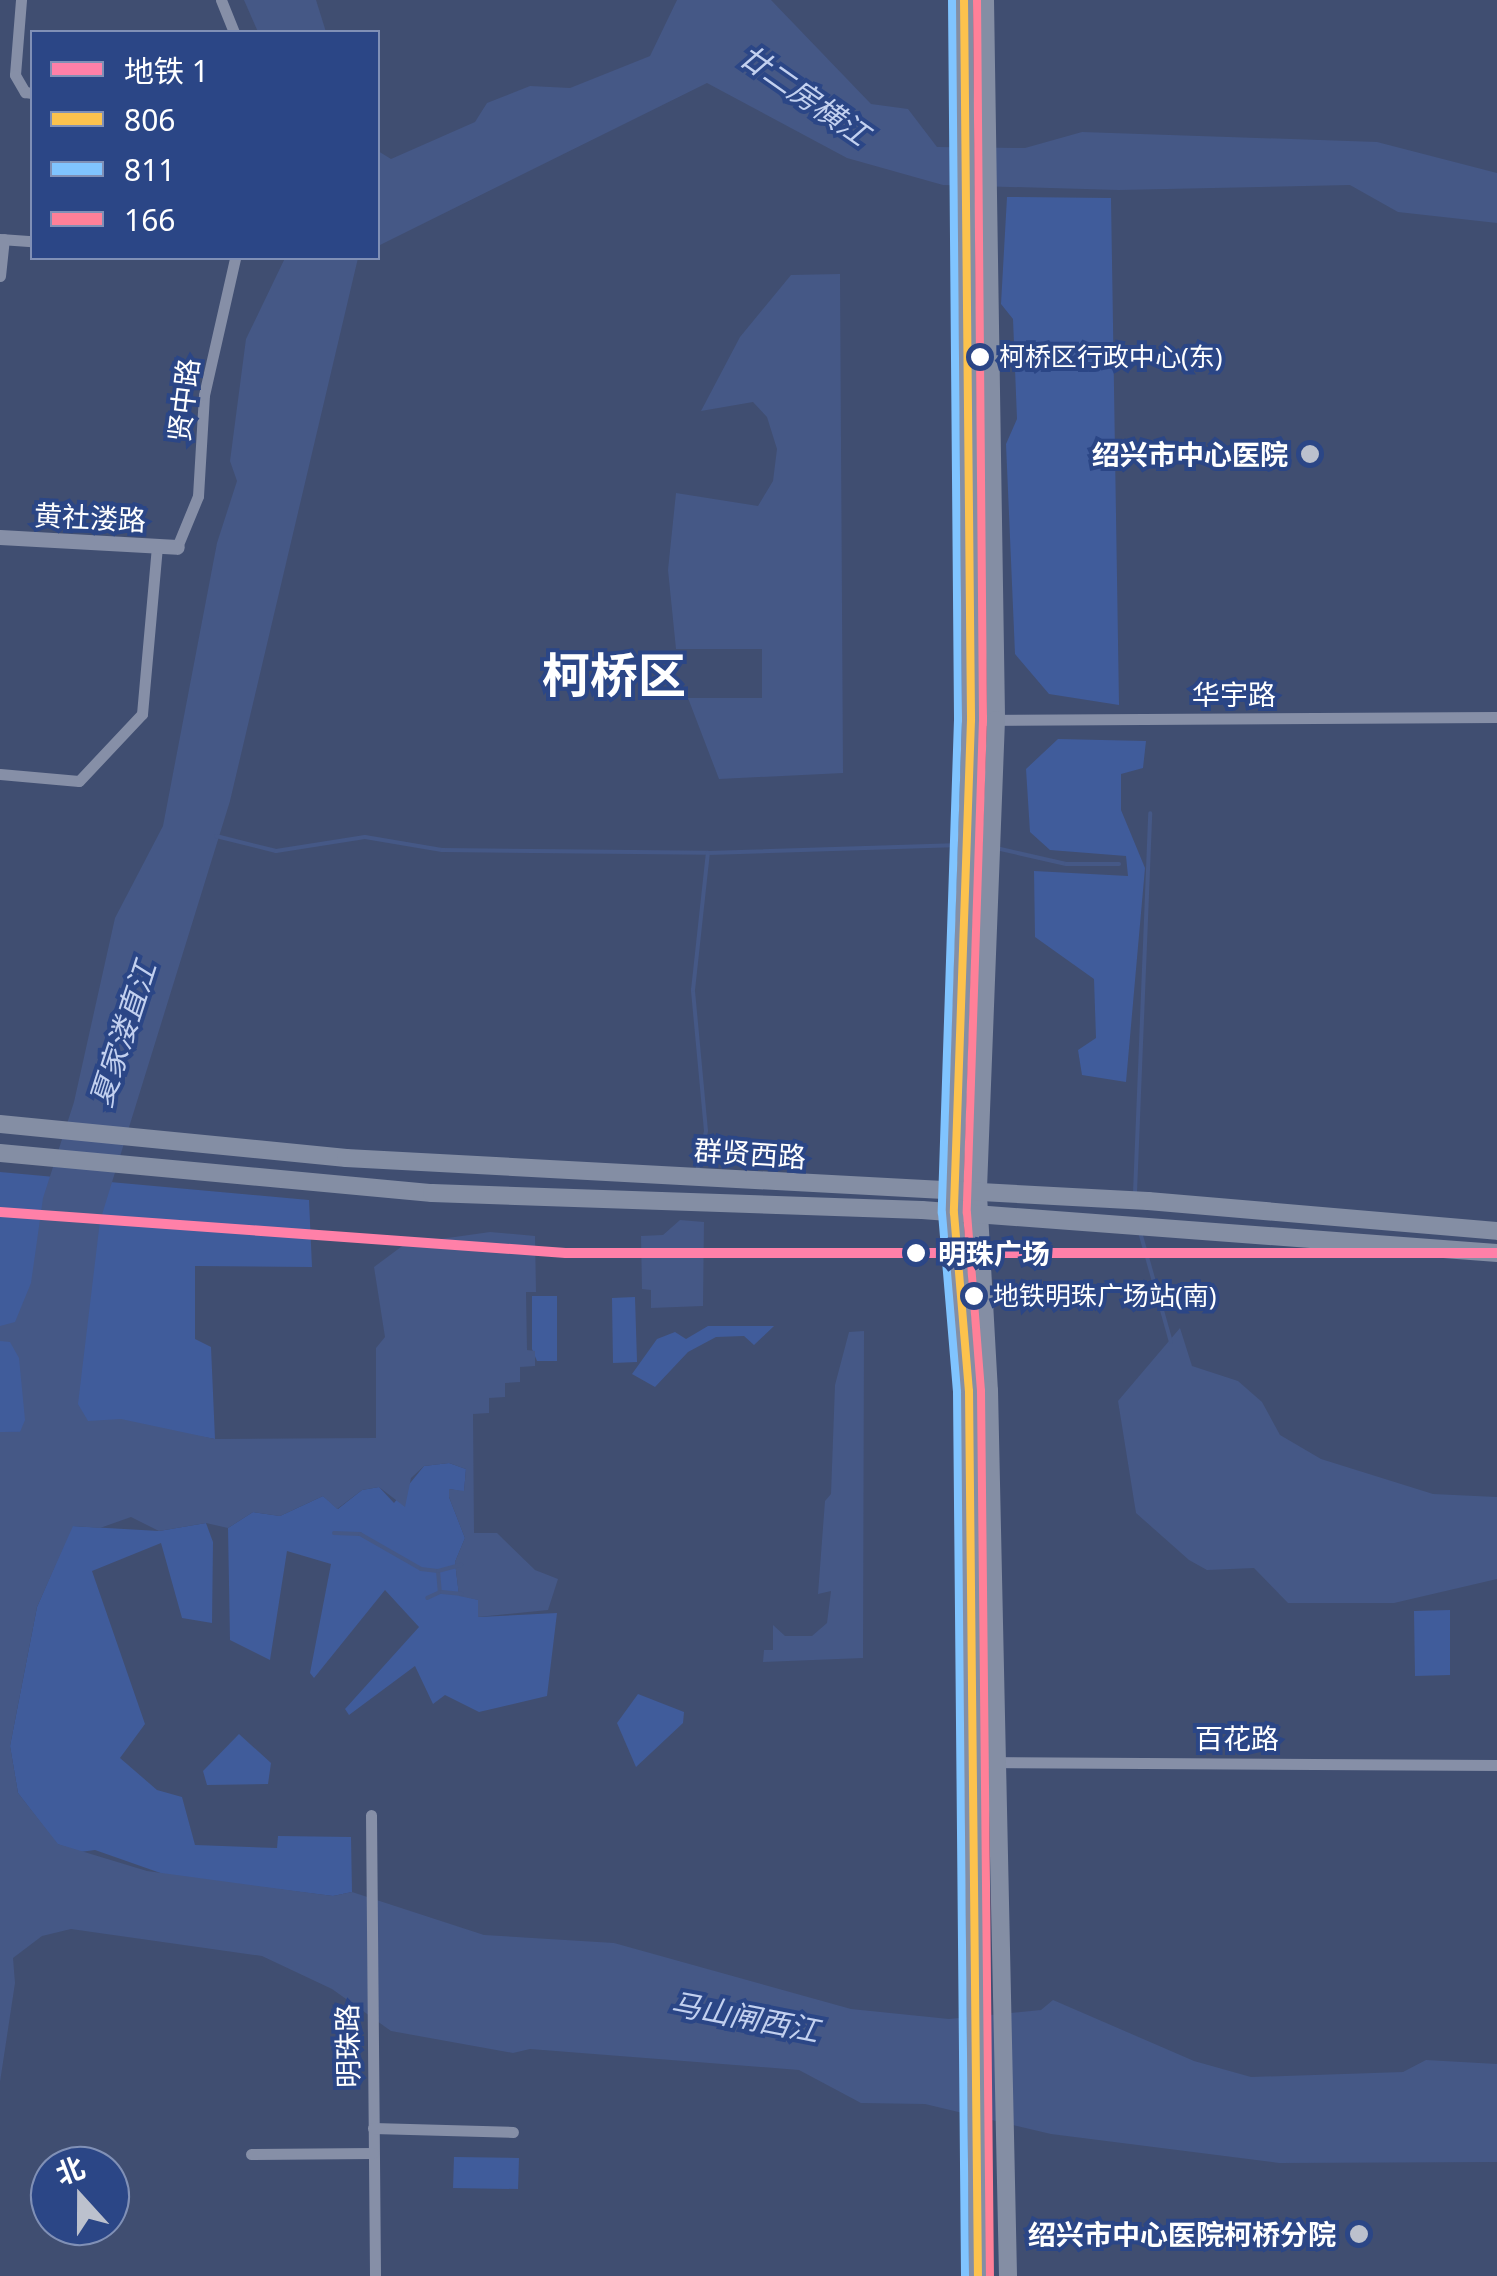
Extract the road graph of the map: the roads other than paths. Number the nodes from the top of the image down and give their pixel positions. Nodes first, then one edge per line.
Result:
1 (21, 0) edge
2 (221, 0) edge
3 (964, 0) edge
4 (985, 0) edge
5 (233, 30) edge
6 (30, 93) edge
7 (2, 239) edge
8 (30, 241) edge
9 (236, 260) edge
10 (0, 276) edge
11 (0, 536) edge
12 (157, 546) junction
13 (176, 547) joint
14 (1497, 717) edge
15 (971, 720) junction
16 (996, 720) junction
17 (0, 774) edge
18 (0, 1124) edge
19 (0, 1153) edge
20 (954, 1204) junction
21 (978, 1205) junction
22 (1497, 1232) edge
23 (1497, 1253) edge
24 (978, 1762) junction
25 (999, 1762) junction
26 (1497, 1765) edge
27 (370, 1815) dead end
28 (373, 2128) junction
29 (514, 2132) dead end
30 (373, 2153) junction
31 (251, 2154) dead end
32 (375, 2276) edge
33 (978, 2276) edge
34 (1008, 2276) edge

1 - 6 street
2 - 5 street
3 - 15 main road
4 - 16 main road
7 - 8 street
7 - 10 street
9 - 13 street, 贤中路
11 - 12 street, 黄社溇路
12 - 13 street, 黄社溇路
12 - 17 street
14 - 16 street, 华宇路
15 - 16 street, 华宇路
15 - 20 main road
16 - 21 main road
18 - 20 main road, 群贤西路
19 - 20 main road, 群贤西路
20 - 21 main road, 群贤西路
20 - 24 main road
21 - 22 main road, 群贤西路
21 - 23 main road, 群贤西路
21 - 25 main road
24 - 25 street, 百花路
24 - 33 main road
25 - 26 street, 百花路
25 - 34 main road
27 - 28 street, 明珠路
28 - 29 street
28 - 30 street, 明珠路
30 - 31 street
30 - 32 street, 明珠路

